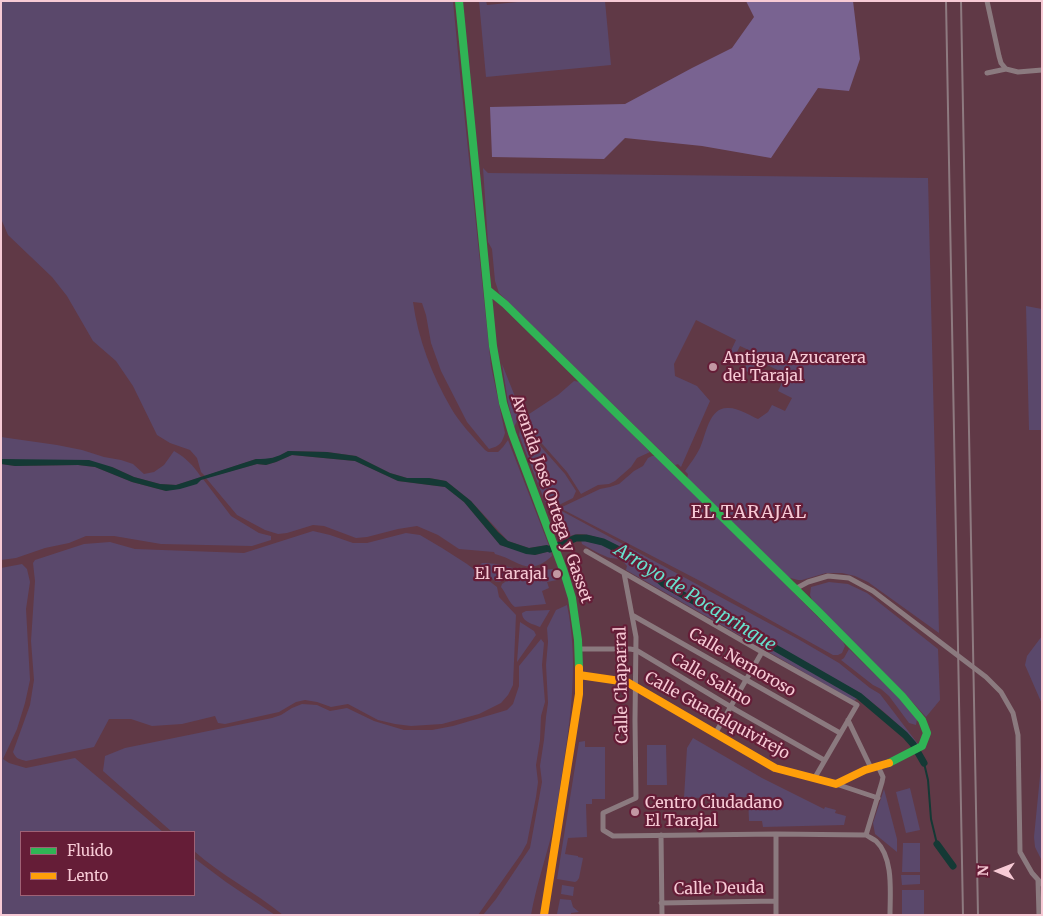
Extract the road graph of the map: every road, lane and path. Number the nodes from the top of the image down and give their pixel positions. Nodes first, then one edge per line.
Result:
1 (459, 1) edge
2 (987, 1) edge
3 (1006, 69) junction
4 (1042, 70) edge
5 (987, 73) dead end
6 (489, 291) junction
7 (586, 551) dead end
8 (624, 573) junction
9 (795, 589) junction
10 (632, 614) junction
11 (579, 648) junction
12 (636, 650) junction
13 (762, 652) junction
14 (579, 675) junction
15 (746, 680) junction
16 (635, 686) junction
17 (731, 707) junction
18 (848, 720) junction
19 (840, 733) junction
20 (715, 734) junction
21 (824, 760) junction
22 (875, 767) junction
23 (814, 778) junction
24 (836, 784) junction
25 (878, 798) junction
26 (776, 834) junction
27 (661, 835) junction
28 (866, 835) junction
29 (1040, 882) edge
30 (776, 901) junction
31 (662, 903) junction
32 (544, 915) edge
33 (662, 915) edge
34 (776, 915) edge
35 (890, 915) edge
36 (1039, 915) edge

1 - 6 street, Avenida José Ortega y Gasset
2 - 3 street
3 - 4 street
3 - 5 street
6 - 9 street
6 - 11 street, Avenida José Ortega y Gasset
7 - 8 street
8 - 10 street, Calle Chaparral
8 - 13 street
9 - 22 street
9 - 29 street
10 - 12 street, Calle Chaparral
10 - 15 street, Calle Nemoroso
11 - 12 street, Calle Salino
11 - 14 street, Avenida José Ortega y Gasset
12 - 16 street, Calle Chaparral
12 - 17 street, Calle Salino
13 - 15 street
13 - 18 street
14 - 16 street, Calle Guadalquivirejo
14 - 32 street, Avenida José Ortega y Gasset
15 - 17 street
15 - 19 street, Calle Nemoroso
16 - 20 street, Calle Guadalquivirejo
16 - 27 street, Calle Chaparral
17 - 20 street
17 - 21 street, Calle Salino
18 - 19 street
18 - 22 street
19 - 21 street
20 - 23 street, Calle Guadalquivirejo
21 - 23 street
22 - 24 street
22 - 25 street
23 - 24 street, Calle Guadalquivirejo
24 - 25 street
25 - 28 street
26 - 27 street
26 - 28 street
26 - 30 street
27 - 31 street
28 - 35 street
29 - 36 street
30 - 31 street, Calle Deuda
30 - 34 street
31 - 33 street

